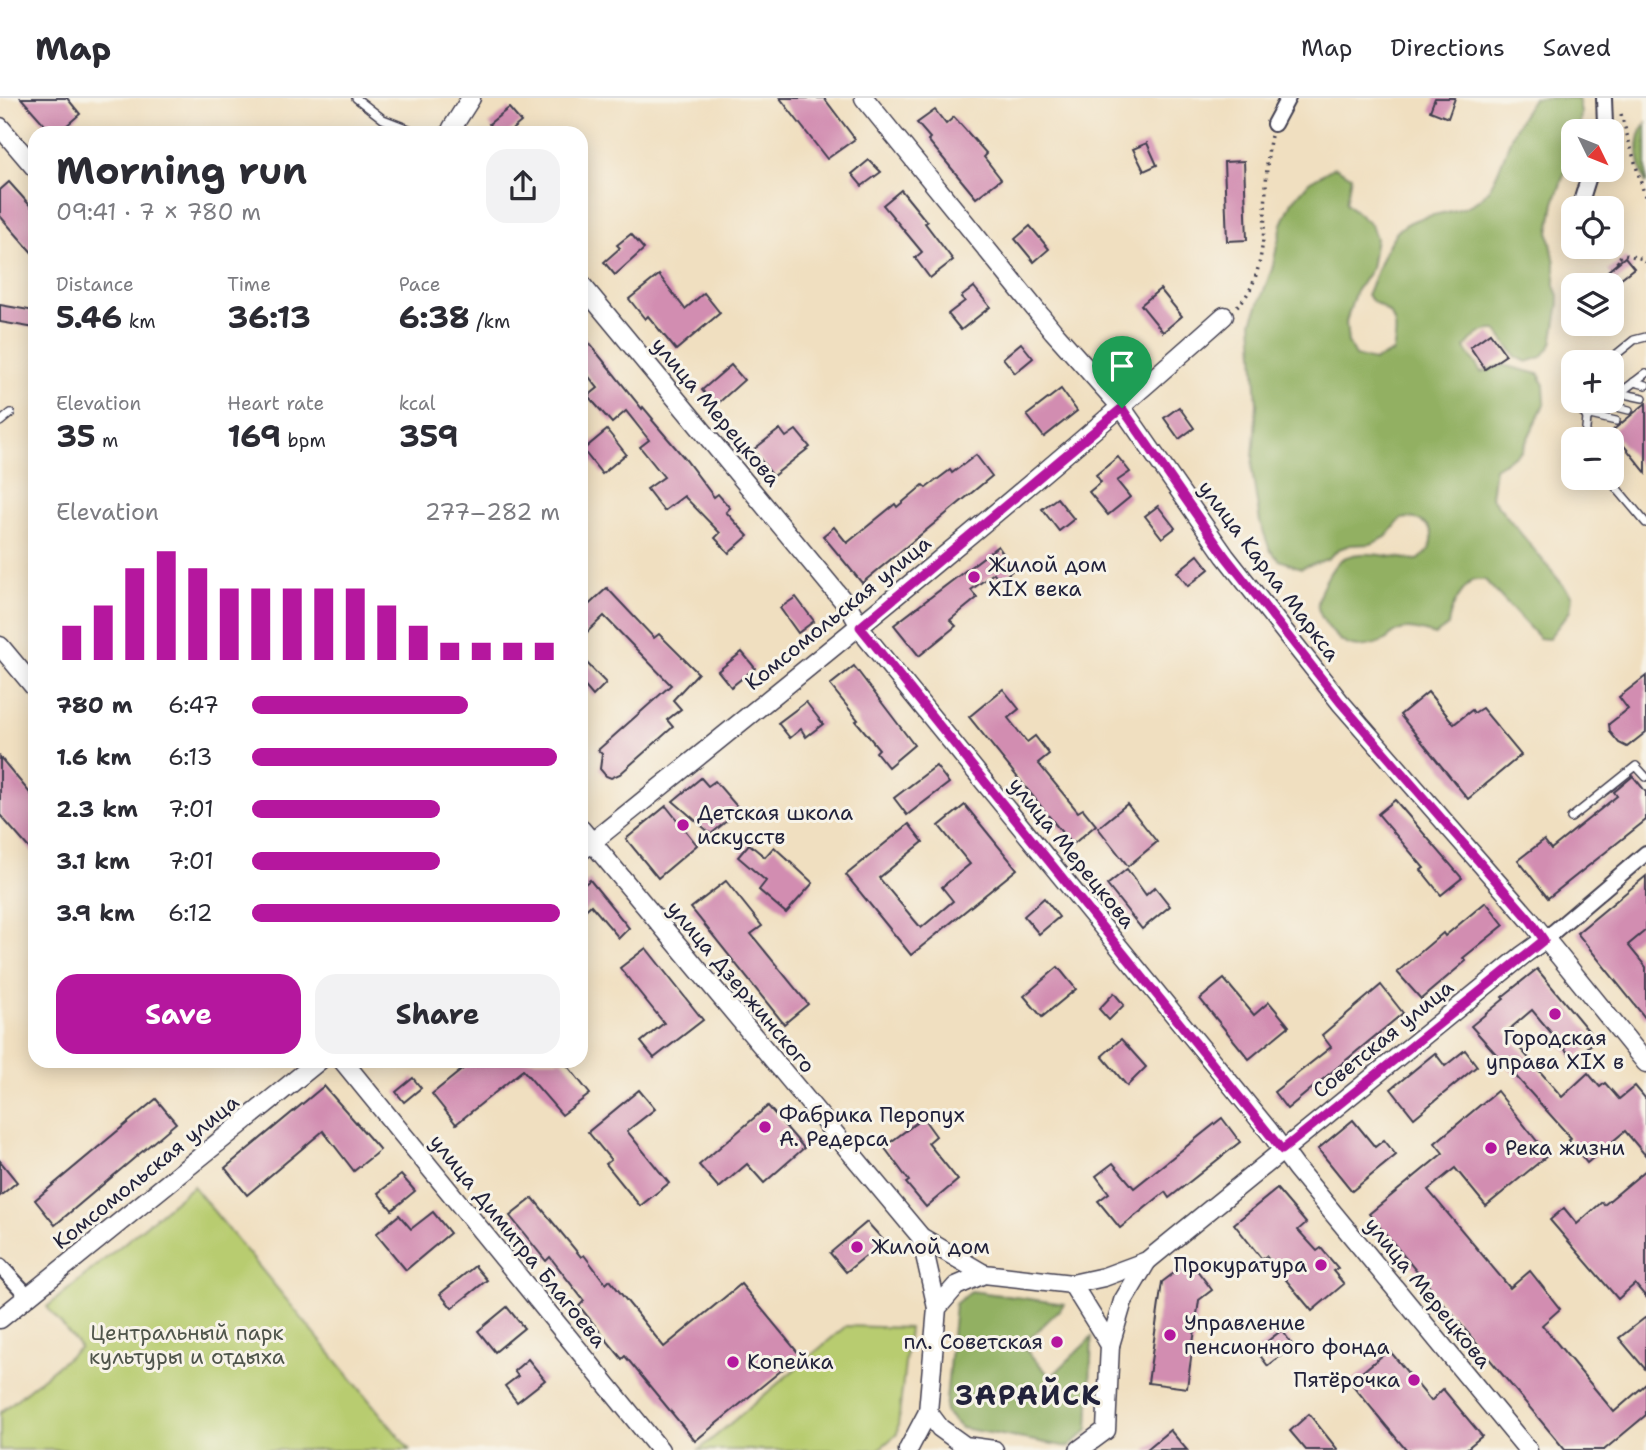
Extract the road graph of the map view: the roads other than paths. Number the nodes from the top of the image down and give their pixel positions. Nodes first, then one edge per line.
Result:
1 (356, 98) edge
2 (471, 98) edge
3 (864, 98) edge
4 (1289, 98) edge
5 (1604, 98) edge
6 (1605, 119) edge
7 (1274, 124) road end
8 (401, 126) edge
9 (454, 126) edge
10 (0, 127) edge
11 (28, 160) edge
12 (588, 292) edge
13 (1224, 316) road end
14 (1646, 337) edge
15 (1622, 350) edge
16 (1646, 373) edge
17 (1634, 382) junction
18 (1646, 384) edge
19 (1624, 389) edge
20 (1624, 394) edge
21 (1643, 398) dead end
22 (1122, 408) junction
23 (1624, 408) edge
24 (1629, 410) dead end
25 (11, 413) dead end
26 (1585, 413) edge
27 (1592, 413) edge
28 (1588, 416) junction
29 (1616, 421) dead end
30 (0, 422) edge
31 (1587, 427) edge
32 (1618, 490) edge
33 (1646, 523) edge
34 (860, 627) junction
35 (0, 646) edge
36 (28, 680) edge
37 (1646, 777) edge
38 (1571, 818) dead end
39 (588, 839) edge
40 (588, 845) edge
41 (1646, 853) edge
42 (1544, 940) junction
43 (1646, 1063) edge
44 (310, 1068) edge
45 (349, 1068) edge
46 (1282, 1150) junction
47 (921, 1237) junction
48 (1147, 1261) junction
49 (0, 1266) edge
50 (984, 1274) junction
51 (1072, 1284) junction
52 (28, 1296) junction
53 (937, 1308) junction
54 (0, 1319) edge
55 (1110, 1345) junction
56 (928, 1412) junction
57 (1106, 1430) junction
58 (958, 1448) edge
59 (660, 1450) edge
60 (908, 1450) edge
61 (994, 1450) edge
62 (1079, 1450) edge
63 (1109, 1450) edge
64 (1528, 1450) edge

1 - 8 lane
2 - 9 street
3 - 22 street, улица Карла Маркса
4 - 7 street
5 - 6 street
10 - 11 street
12 - 34 street, улица Мерецкова
13 - 22 street, Комсомольская улица
14 - 15 lane
16 - 17 lane
17 - 18 lane
17 - 19 lane
20 - 21 lane
22 - 34 street, Комсомольская улица
22 - 42 street, улица Карла Маркса
23 - 24 lane
25 - 30 lane
26 - 28 lane
27 - 28 lane
28 - 29 lane
28 - 31 lane
32 - 33 lane
34 - 39 street, Комсомольская улица
34 - 46 street, улица Мерецкова
35 - 36 street
37 - 38 lane
40 - 47 street, улица Дзержинского
41 - 42 street, Советская улица
42 - 43 street, улица Карла Маркса
42 - 46 street, Советская улица
44 - 52 street, Комсомольская улица
45 - 59 street, улица Димитра Благоева
46 - 48 street, Советская улица
46 - 64 street, улица Мерецкова
47 - 50 street, улица Дзержинского
47 - 53 street, улица Дзержинского
48 - 51 street, Советская улица
48 - 55 street, Советская улица
49 - 52 street
50 - 51 street, Советская улица
50 - 53 street
51 - 55 street
52 - 54 street, Комсомольская улица
53 - 56 street, улица Дзержинского
55 - 57 street, Советская улица
56 - 58 street
56 - 60 street
57 - 62 street
57 - 63 street
58 - 61 street

